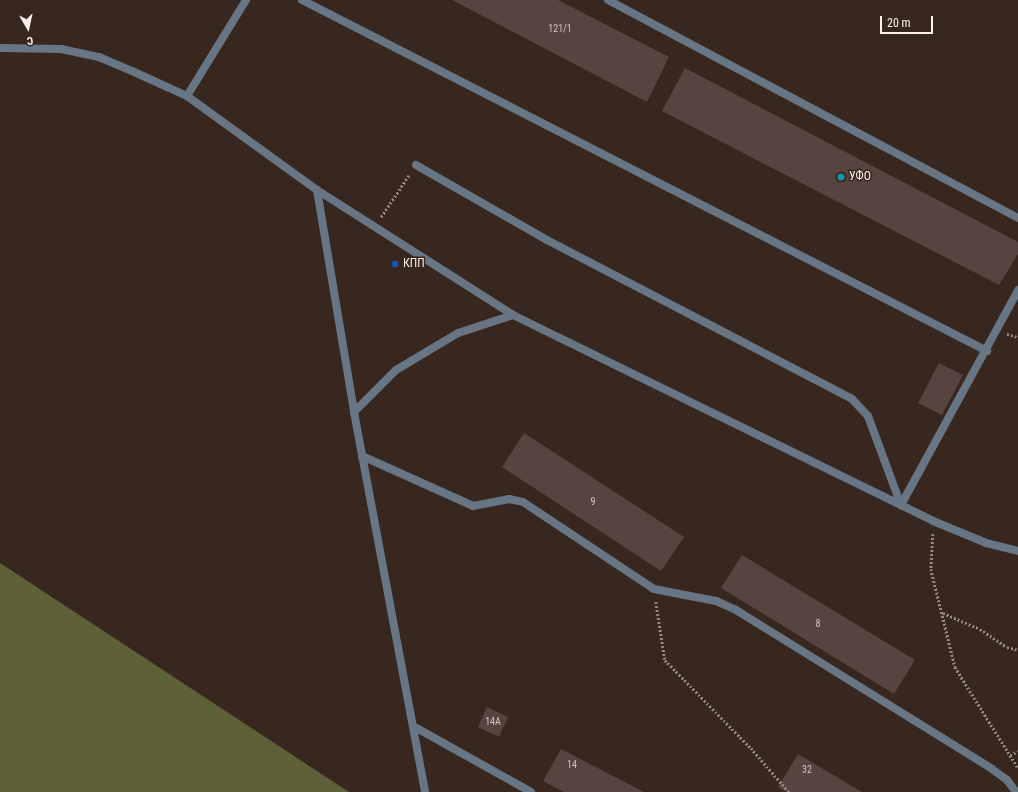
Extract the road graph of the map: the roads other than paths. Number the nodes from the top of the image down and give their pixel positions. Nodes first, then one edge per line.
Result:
1 (302, 0) edge
2 (608, 0) edge
3 (243, 1) edge
4 (0, 48) edge
5 (187, 96) junction
6 (416, 164) road end
7 (316, 190) junction
8 (1018, 218) edge
9 (1018, 290) edge
10 (513, 315) junction
11 (987, 351) junction
12 (354, 412) junction
13 (362, 456) junction
14 (901, 505) junction
15 (1018, 551) edge
16 (413, 726) junction
17 (425, 792) edge
18 (531, 792) edge
19 (1016, 792) edge

1 - 11 street
2 - 8 street
3 - 5 street
4 - 5 street
5 - 7 street
6 - 14 street
7 - 10 street
7 - 12 street
9 - 11 street
10 - 12 street
10 - 14 street
11 - 14 street
12 - 13 street
13 - 16 street
13 - 19 street
14 - 15 street
16 - 17 street
16 - 18 street

